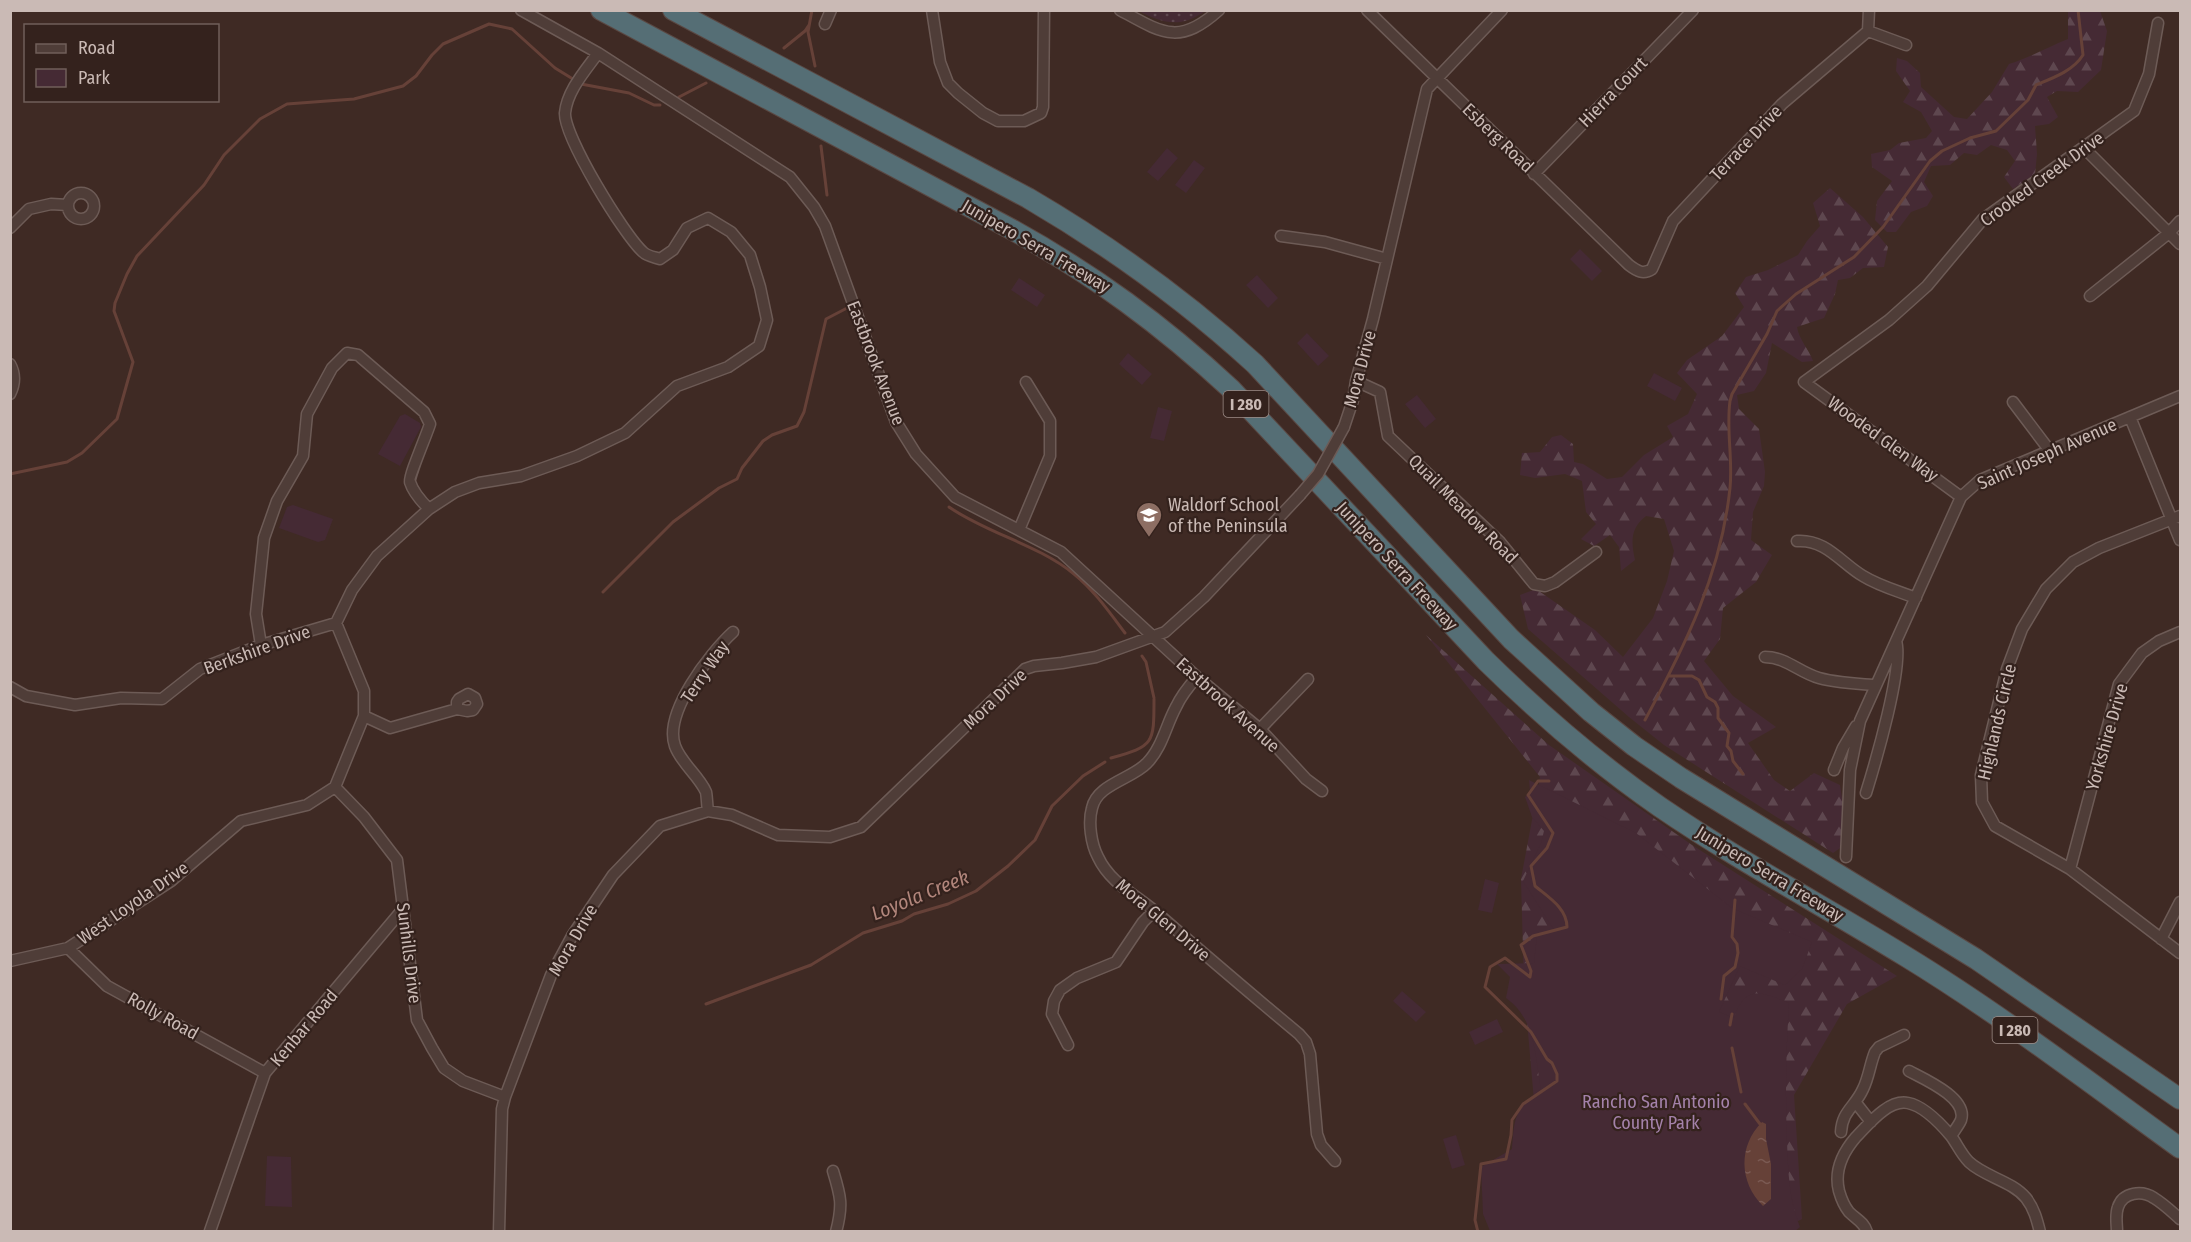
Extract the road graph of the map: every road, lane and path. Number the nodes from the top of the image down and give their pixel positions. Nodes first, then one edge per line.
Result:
1 (521, 10) edge
2 (601, 10) edge
3 (674, 10) edge
4 (831, 10) edge
5 (932, 10) edge
6 (1044, 10) edge
7 (1120, 10) edge
8 (1219, 10) edge
9 (1367, 10) edge
10 (1502, 10) edge
11 (1693, 10) edge
12 (1869, 10) edge
13 (2158, 22) dead end
14 (825, 24) dead end
15 (1868, 31) junction
16 (1906, 45) dead end
17 (598, 53) junction
18 (1437, 79) junction
19 (2084, 148) junction
20 (1534, 174) junction
21 (68, 205) dead end
22 (2181, 221) edge
23 (10, 228) edge
24 (2169, 233) junction
25 (1281, 236) dead end
26 (2181, 244) edge
27 (1387, 259) junction
28 (1629, 265) joint
29 (2090, 296) dead end
30 (10, 364) edge
31 (1356, 381) junction
32 (1026, 382) dead end
33 (1804, 382) joint
34 (10, 394) edge
35 (2181, 396) edge
36 (2013, 402) dead end
37 (2130, 417) junction
38 (2050, 451) junction
39 (1961, 497) junction
40 (429, 509) junction
41 (2176, 518) edge
42 (1019, 530) junction
43 (2181, 540) edge
44 (1797, 541) dead end
45 (1596, 552) dead end
46 (1916, 597) junction
47 (336, 623) junction
48 (733, 632) dead end
49 (2181, 632) edge
50 (1152, 637) junction
51 (1896, 641) junction
52 (261, 645) junction
53 (1766, 657) dead end
54 (1197, 677) junction
55 (1308, 679) dead end
56 (1876, 684) junction
57 (10, 687) edge
58 (457, 709) dead end
59 (364, 716) junction
60 (1860, 721) junction
61 (1260, 729) junction
62 (1834, 770) dead end
63 (335, 787) junction
64 (1322, 791) dead end
65 (1866, 793) dead end
66 (708, 810) junction
67 (1846, 857) dead end
68 (2070, 869) junction
69 (2181, 902) edge
70 (403, 909) junction
71 (1154, 911) junction
72 (2161, 939) junction
73 (68, 948) junction
74 (2181, 953) edge
75 (10, 961) edge
76 (1904, 1035) dead end
77 (1068, 1044) dead end
78 (1909, 1071) dead end
79 (266, 1073) junction
80 (505, 1097) junction
81 (2181, 1099) edge
82 (1856, 1103) junction
83 (1871, 1122) junction
84 (1841, 1132) dead end
85 (1951, 1136) junction
86 (2181, 1148) edge
87 (1335, 1161) dead end
88 (833, 1171) dead end
89 (2181, 1220) edge
90 (210, 1231) edge
91 (499, 1232) edge
92 (836, 1232) edge
93 (1867, 1232) edge
94 (2040, 1232) edge
95 (2117, 1232) edge

1 - 17 street, Eastbrook Avenue
2 - 86 highway, Junipero Serra Freeway / I 280
3 - 81 highway, Junipero Serra Freeway / I 280
4 - 14 street
5 - 6 street
7 - 8 street
9 - 18 street, Esberg Road
10 - 18 street, Mora Drive
11 - 20 street, Hierra Court
12 - 15 street
13 - 19 street, Crooked Creek Drive
15 - 16 street
15 - 28 street, Terrace Drive
17 - 40 street
17 - 42 street, Eastbrook Avenue
18 - 20 street, Esberg Road
18 - 27 street, Mora Drive
19 - 24 street
19 - 33 street, Crooked Creek Drive
20 - 28 street, Esberg Road
21 - 23 street
22 - 24 street
24 - 26 street
24 - 29 street
25 - 27 street
27 - 31 street, Mora Drive
30 - 34 street
31 - 45 street, Quail Meadow Road
31 - 50 street, Mora Drive, bridge
32 - 42 street
33 - 39 street, Wooded Glen Way
35 - 37 street, Saint Joseph Avenue
36 - 38 street
37 - 38 street, Saint Joseph Avenue
37 - 41 street
38 - 39 street, Saint Joseph Avenue
39 - 46 street, Saint Joseph Avenue
40 - 47 street
40 - 52 street
41 - 43 street
41 - 68 street, Highlands Circle
42 - 50 street, Eastbrook Avenue
44 - 46 street
46 - 51 street, Saint Joseph Avenue
47 - 52 street, Berkshire Drive
47 - 59 street
48 - 66 street, Terry Way
49 - 68 street, Yorkshire Drive
50 - 54 street, Eastbrook Avenue
50 - 66 street, Mora Drive
51 - 56 street, Saint Joseph Avenue
51 - 65 street, Saint Joseph Avenue
52 - 57 street, Berkshire Drive
53 - 56 street
54 - 61 street, Eastbrook Avenue
54 - 71 street, Mora Glen Drive
55 - 61 street
56 - 60 street, Saint Joseph Avenue
58 - 59 street
59 - 63 street
60 - 62 street
60 - 67 street, Saint Joseph Avenue
61 - 64 street, Eastbrook Avenue
63 - 70 street, Sunhills Drive
63 - 73 street, West Loyola Drive
66 - 80 street, Mora Drive
68 - 72 street, Highlands Circle
69 - 72 street
70 - 79 street, Kenbar Road
70 - 80 street, Sunhills Drive
71 - 77 street
71 - 87 street, Mora Glen Drive
72 - 74 street, Highlands Circle
73 - 75 street, West Loyola Drive
73 - 79 street, Rolly Road
76 - 82 street
78 - 85 street
79 - 90 street, Kenbar Road
80 - 91 street, Mora Drive
82 - 83 street
82 - 84 street
83 - 85 street
83 - 93 street
85 - 94 street
88 - 92 street
89 - 95 street

